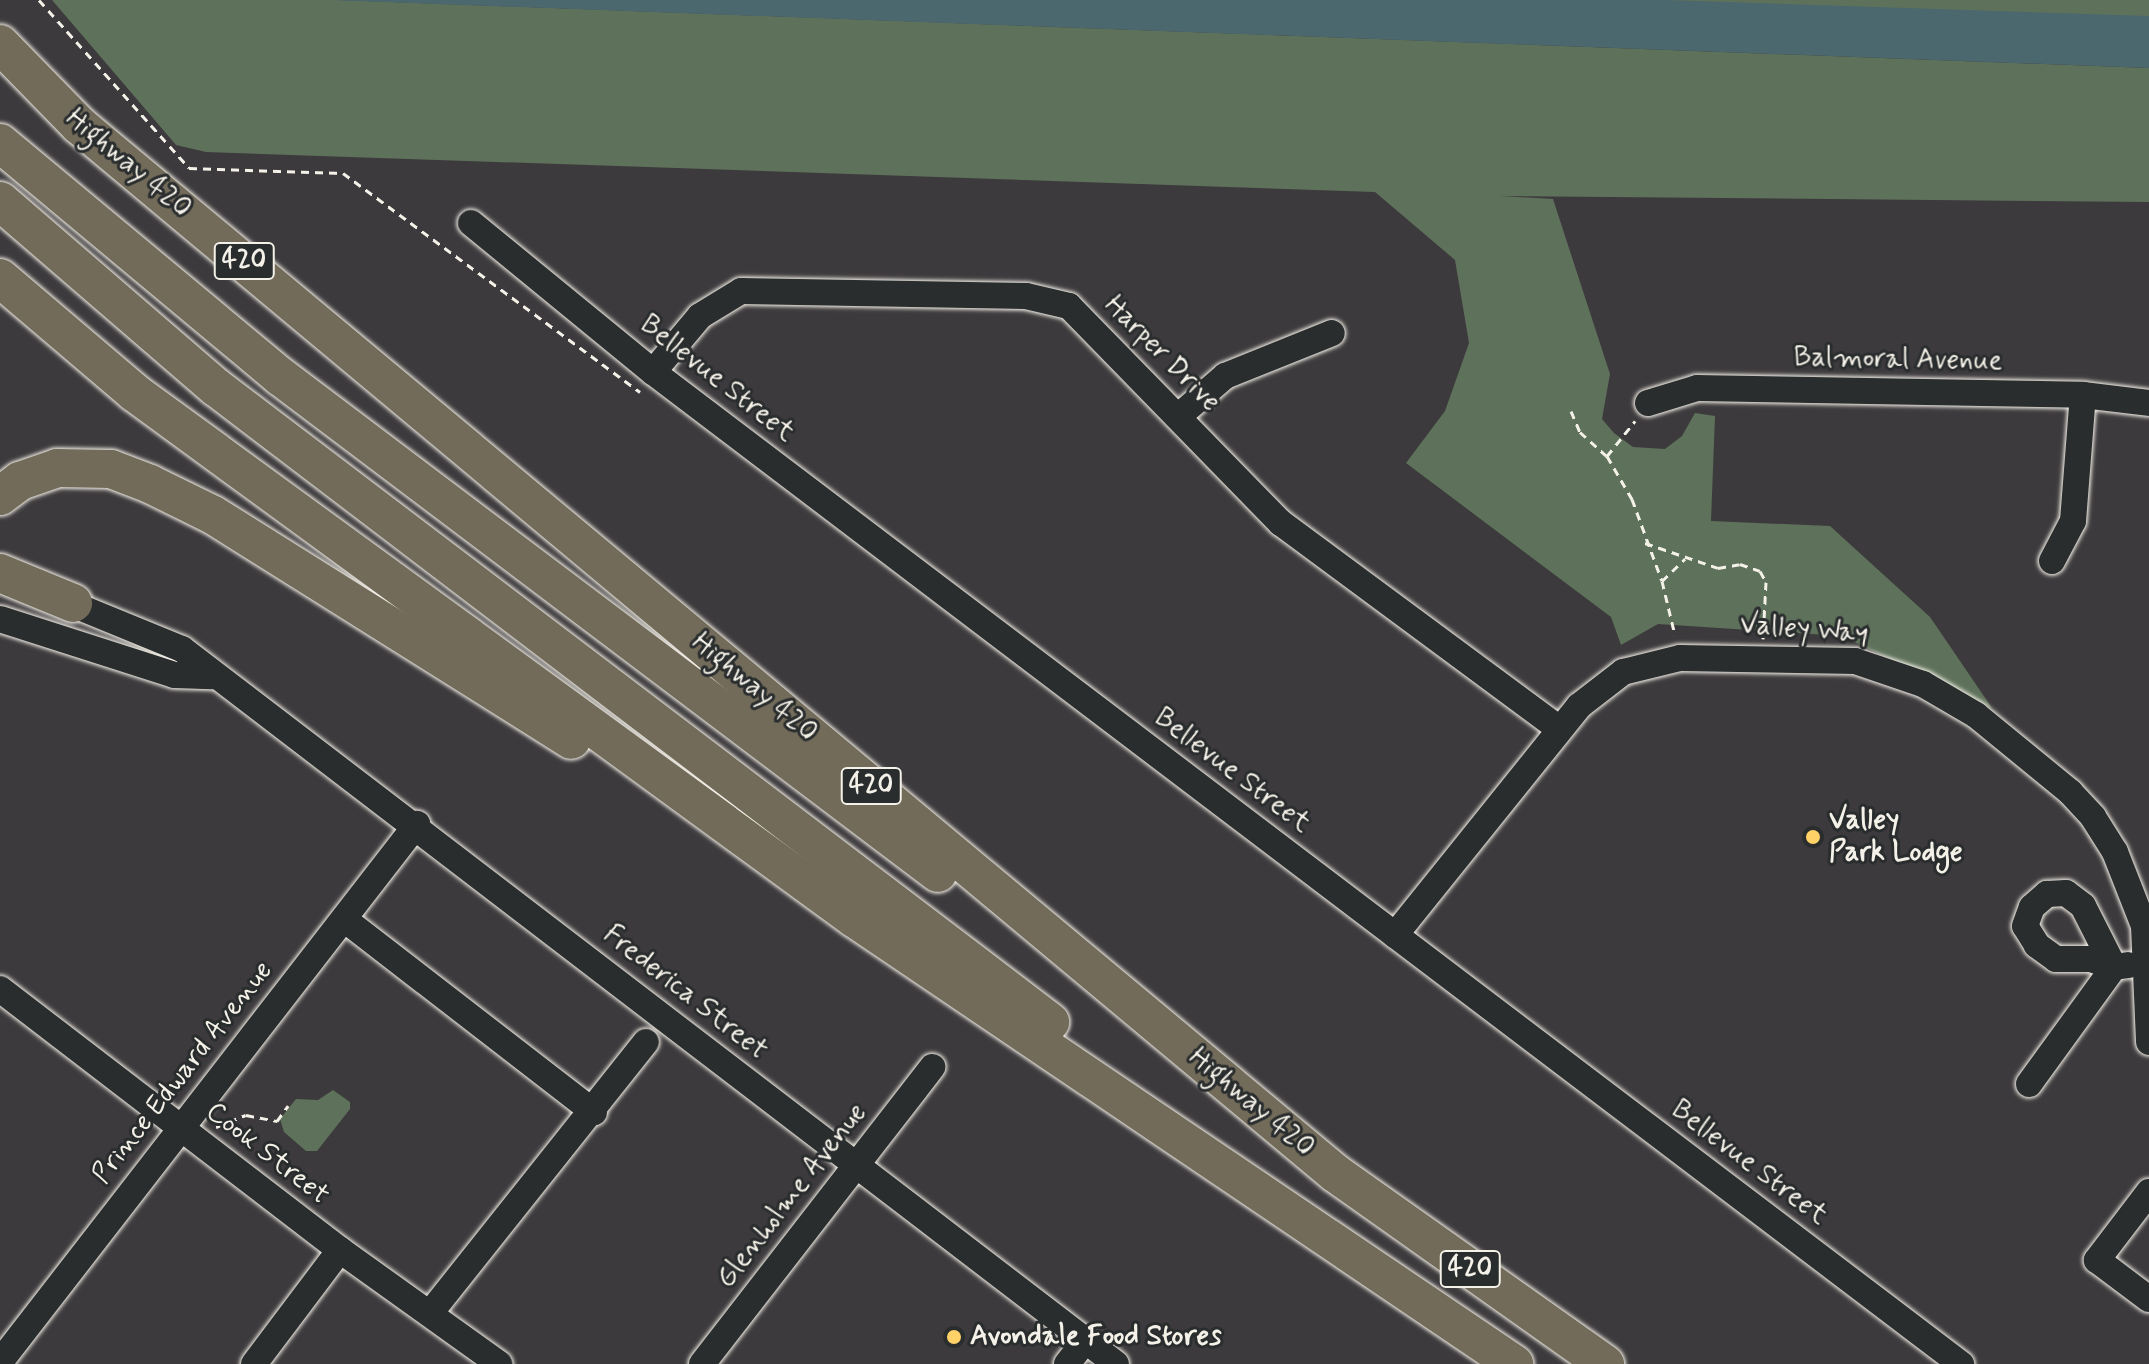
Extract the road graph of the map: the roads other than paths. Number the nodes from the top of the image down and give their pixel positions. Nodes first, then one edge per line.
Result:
1 (0, 14) edge
2 (0, 44) edge
3 (0, 118) edge
4 (79, 125) junction
5 (0, 143) edge
6 (0, 201) edge
7 (471, 223) dead end
8 (123, 245) junction
9 (0, 278) edge
10 (1332, 333) dead end
11 (649, 384) junction
12 (2083, 395) junction
13 (1648, 403) road end
14 (2149, 403) edge
15 (1180, 415) junction
16 (0, 496) edge
17 (2052, 561) dead end
18 (0, 573) edge
19 (0, 582) edge
20 (73, 603) junction
21 (0, 619) edge
22 (212, 676) junction
23 (1559, 729) junction
24 (417, 824) junction
25 (2141, 887) edge
26 (854, 918) junction
27 (344, 919) junction
28 (1395, 935) junction
29 (2147, 962) junction
30 (0, 989) edge
31 (646, 1042) dead end
32 (2149, 1042) edge
33 (932, 1067) dead end
34 (2029, 1084) dead end
35 (594, 1112) junction
36 (187, 1118) junction
37 (857, 1164) junction
38 (1335, 1173) junction
39 (2149, 1192) edge
40 (340, 1250) junction
41 (1398, 1286) junction
42 (2149, 1299) edge
43 (431, 1312) junction
44 (1086, 1340) junction
45 (0, 1362) edge
46 (254, 1364) edge
47 (499, 1364) edge
48 (702, 1364) edge
49 (1067, 1364) edge
50 (1116, 1364) edge
51 (1514, 1364) edge
52 (1605, 1364) edge
53 (1961, 1364) edge

1 - 4 highway
2 - 4 highway, Highway 420 / 420
3 - 8 highway
4 - 38 highway, Highway 420 / 420
5 - 8 highway
6 - 41 highway
7 - 11 street, Bellevue Street
8 - 38 highway
9 - 26 highway, 420
10 - 15 street
11 - 15 street, Harper Drive
11 - 28 street, Bellevue Street
12 - 13 street, Balmoral Avenue
12 - 14 street, Balmoral Avenue
12 - 17 street
15 - 23 street, Harper Drive
16 - 26 highway
18 - 20 highway
19 - 20 street, Frederica Street
20 - 22 street, Frederica Street
21 - 22 street
22 - 24 street, Frederica Street
23 - 25 street, Valley Way
23 - 28 street, Valley Way
24 - 27 street, Prince Edward Avenue
24 - 37 street, Frederica Street
25 - 29 street, Valley Way
26 - 41 highway, 420
27 - 35 street
27 - 36 street, Prince Edward Avenue
28 - 53 street, Bellevue Street
29 - 32 street, Valley Way
29 - 34 street
30 - 36 street, Cook Street
31 - 35 street
33 - 37 street, Glenholme Avenue
35 - 43 street
36 - 40 street, Cook Street
36 - 45 street, Prince Edward Avenue
37 - 44 street, Frederica Street
37 - 48 street, Glenholme Avenue
38 - 52 highway, Highway 420 / 420
39 - 42 street
40 - 43 street, Cook Street
40 - 46 street
41 - 51 highway, 420
43 - 47 street, Cook Street
44 - 49 street
44 - 50 street, Frederica Street

